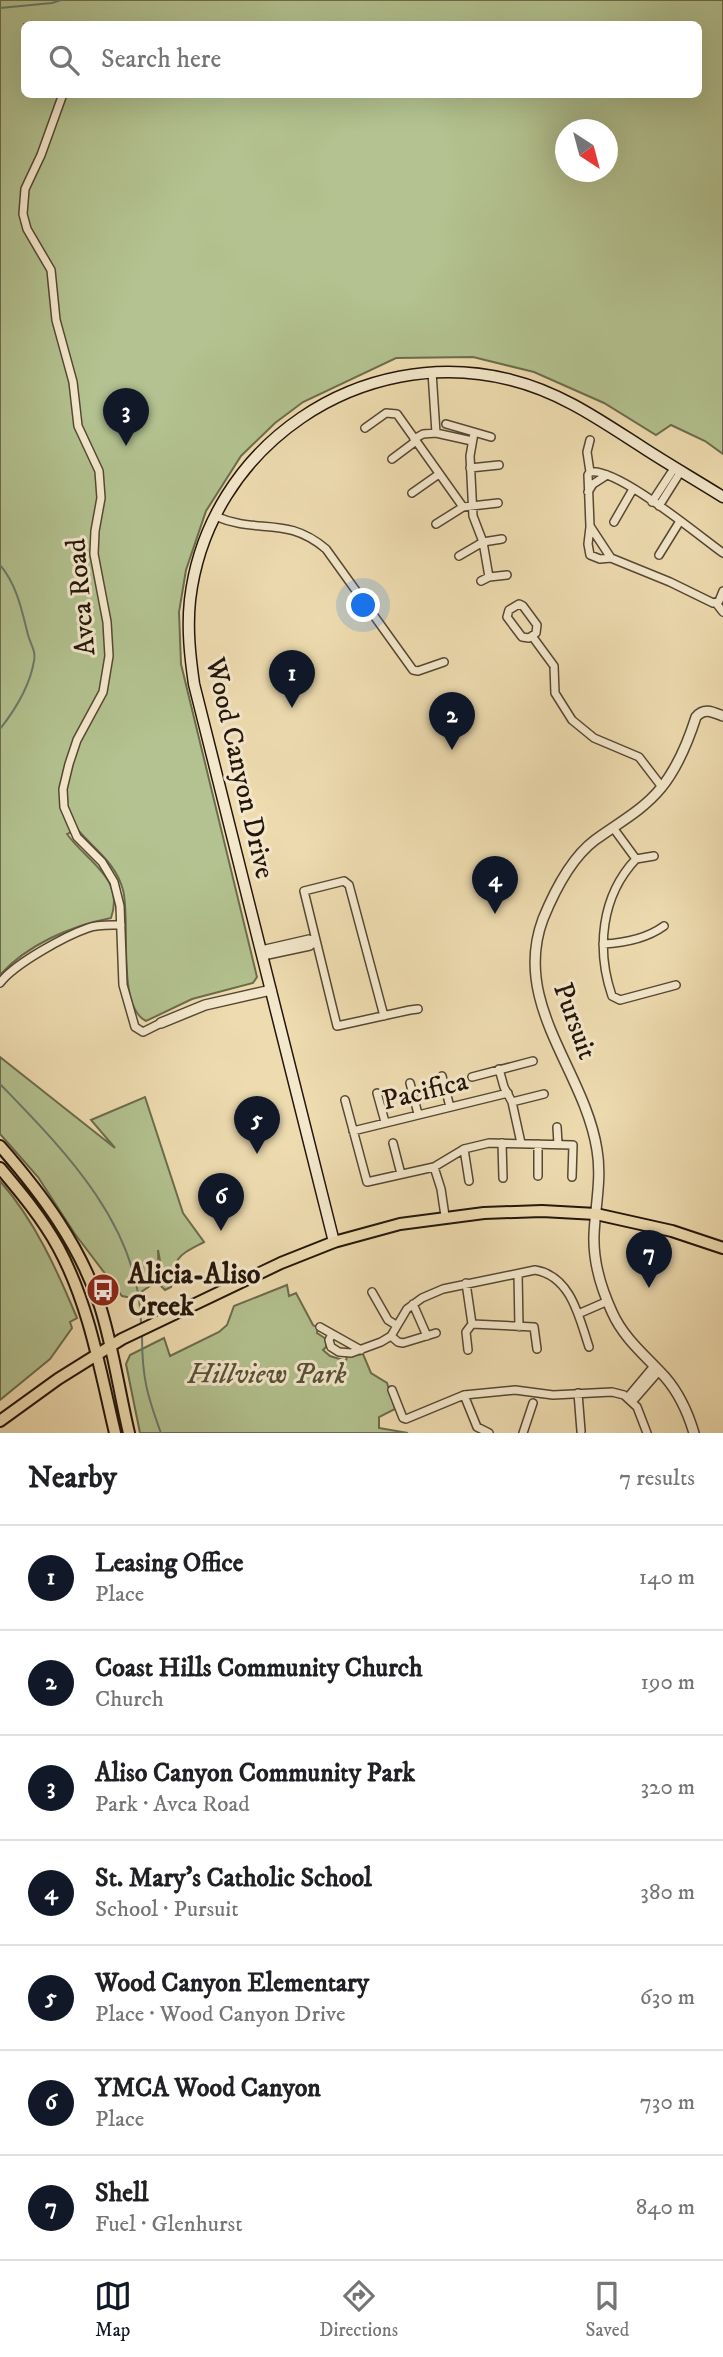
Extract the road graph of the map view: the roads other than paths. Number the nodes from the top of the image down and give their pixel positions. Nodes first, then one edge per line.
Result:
1 (62, 98) edge
2 (432, 372) junction
3 (446, 424) dead end
4 (365, 428) dead end
5 (436, 432) junction
6 (473, 437) junction
7 (491, 437) dead end
8 (415, 440) junction
9 (590, 440) dead end
10 (392, 459) dead end
11 (499, 465) dead end
12 (470, 468) junction
13 (678, 469) junction
14 (590, 472) junction
15 (439, 474) junction
16 (607, 475) junction
17 (633, 489) junction
18 (412, 493) dead end
19 (588, 493) junction
20 (723, 497) edge
21 (498, 503) dead end
22 (655, 504) junction
23 (473, 506) junction
24 (463, 507) junction
25 (215, 516) junction
26 (680, 521) junction
27 (614, 522) dead end
28 (436, 524) dead end
29 (590, 526) junction
30 (502, 539) dead end
31 (483, 542) junction
32 (723, 553) edge
33 (659, 555) dead end
34 (459, 556) dead end
35 (611, 558) junction
36 (507, 575) dead end
37 (723, 591) edge
38 (716, 603) junction
39 (723, 612) edge
40 (532, 635) junction
41 (444, 662) dead end
42 (723, 716) edge
43 (662, 787) junction
44 (614, 829) junction
45 (654, 856) dead end
46 (636, 859) junction
47 (121, 925) junction
48 (664, 926) dead end
49 (315, 942) junction
50 (603, 944) junction
51 (262, 953) junction
52 (0, 983) edge
53 (676, 985) dead end
54 (271, 990) junction
55 (418, 1009) dead end
56 (384, 1016) junction
57 (161, 1023) joint
58 (533, 1061) dead end
59 (499, 1069) junction
60 (442, 1076) dead end
61 (472, 1076) dead end
62 (410, 1083) dead end
63 (377, 1093) dead end
64 (508, 1093) junction
65 (544, 1094) dead end
66 (345, 1100) dead end
67 (512, 1102) junction
68 (450, 1107) junction
69 (418, 1114) junction
70 (385, 1122) junction
71 (556, 1127) dead end
72 (353, 1131) junction
73 (393, 1143) dead end
74 (502, 1143) junction
75 (521, 1143) junction
76 (538, 1144) junction
77 (558, 1144) junction
78 (0, 1146) edge
79 (464, 1149) junction
80 (434, 1167) junction
81 (0, 1168) edge
82 (401, 1174) junction
83 (538, 1176) dead end
84 (572, 1177) dead end
85 (503, 1178) dead end
86 (470, 1181) dead end
87 (596, 1214) junction
88 (445, 1216) junction
89 (334, 1242) junction
90 (723, 1248) edge
91 (518, 1274) junction
92 (466, 1283) junction
93 (372, 1292) dead end
94 (608, 1301) junction
95 (413, 1304) junction
96 (578, 1314) junction
97 (472, 1324) junction
98 (396, 1325) junction
99 (520, 1327) junction
100 (320, 1328) dead end
101 (436, 1333) dead end
102 (391, 1336) junction
103 (427, 1336) junction
104 (114, 1344) junction
105 (590, 1347) dead end
106 (537, 1349) dead end
107 (468, 1350) dead end
108 (96, 1354) junction
109 (657, 1369) junction
110 (392, 1390) dead end
111 (578, 1393) junction
112 (464, 1395) junction
113 (630, 1399) junction
114 (533, 1404) dead end
115 (0, 1421) edge
116 (580, 1431) dead end
117 (114, 1433) edge
118 (129, 1433) edge
119 (489, 1433) edge
120 (523, 1433) edge
121 (647, 1433) edge
122 (694, 1433) edge

1 - 47 street, Avca Road
2 - 5 street
2 - 13 main road, Wood Canyon Drive
2 - 25 main road, Wood Canyon Drive
3 - 6 street
4 - 8 street
5 - 6 street
5 - 8 street
6 - 7 street
6 - 12 street
8 - 10 street
8 - 15 street
9 - 14 street
11 - 12 street
12 - 23 street
13 - 20 main road, Wood Canyon Drive
13 - 22 street
14 - 16 street
14 - 19 street
15 - 18 street
15 - 24 street
16 - 17 street
16 - 19 street
17 - 22 street
17 - 27 street
19 - 29 street
21 - 23 street
22 - 26 street
23 - 24 street
23 - 31 street
24 - 28 street
25 - 41 street
25 - 51 main road, Wood Canyon Drive
26 - 32 street
26 - 33 street
29 - 35 street
29 - 35 street
30 - 31 street
31 - 34 street
31 - 36 street
35 - 38 street
37 - 38 street
38 - 39 street
40 - 40 street
40 - 43 street
42 - 43 street, Pursuit
43 - 44 street, Pursuit
44 - 46 street
44 - 87 street, Pursuit
45 - 46 street
46 - 50 street
47 - 52 street
47 - 57 street, Avca Road
48 - 50 street
49 - 51 street
49 - 56 street
49 - 56 street
50 - 53 street
51 - 54 main road, Wood Canyon Drive
54 - 57 street
54 - 89 main road, Wood Canyon Drive
55 - 56 street
58 - 59 street
59 - 61 street
59 - 64 street
60 - 68 street
62 - 69 street
63 - 70 street
64 - 67 street
64 - 68 street, Pacifica
65 - 67 street
66 - 72 street
67 - 75 street
68 - 69 street, Pacifica
69 - 70 street, Pacifica
70 - 72 street, Pacifica
71 - 77 street
72 - 82 street
73 - 82 street
74 - 75 street
74 - 79 street
74 - 85 street
75 - 76 street
76 - 77 street
76 - 83 street
77 - 84 street
78 - 104 main road
79 - 80 street
79 - 86 street
80 - 82 street
80 - 88 street
81 - 108 main road
87 - 88 main road
87 - 90 main road
87 - 94 street, Pursuit
88 - 89 main road
89 - 104 main road
91 - 92 street
91 - 96 street
91 - 99 street
92 - 95 street
92 - 97 street
93 - 98 street
94 - 96 street
94 - 109 street, Pursuit
95 - 98 street
95 - 103 street
96 - 105 street
97 - 99 street
97 - 107 street
98 - 102 street
99 - 106 street
100 - 102 street
101 - 103 street
102 - 103 street
104 - 108 main road
104 - 118 main road
108 - 115 main road
108 - 117 main road
109 - 113 street
109 - 122 street, Pursuit
110 - 112 street
111 - 112 street
111 - 113 street
111 - 116 street
112 - 119 street
113 - 121 street
114 - 120 street

